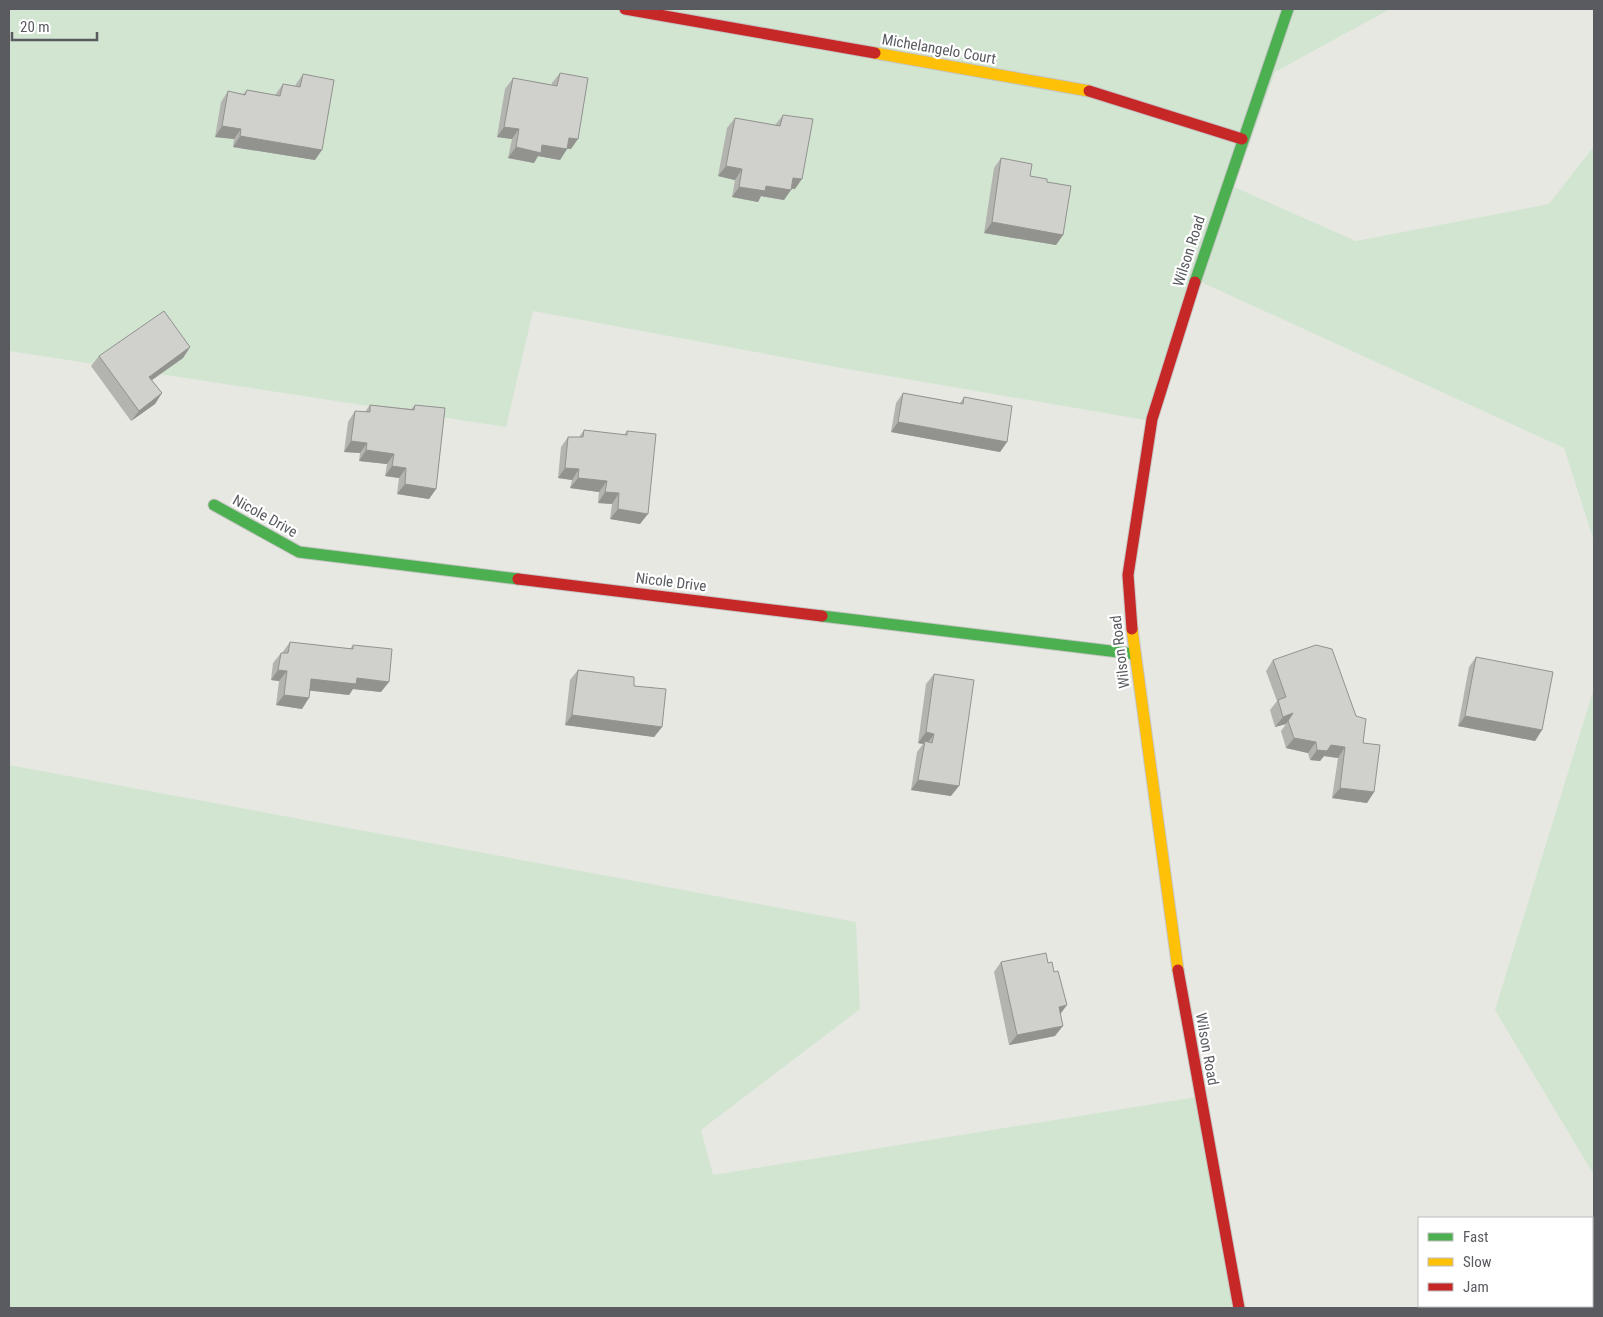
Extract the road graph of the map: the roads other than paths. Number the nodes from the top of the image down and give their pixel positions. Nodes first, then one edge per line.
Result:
1 (625, 9) edge
2 (1288, 9) edge
3 (1242, 140) junction
4 (214, 505) dead end
5 (1135, 654) junction
6 (1239, 1308) edge

1 - 3 street, Michelangelo Court
2 - 3 street, Wilson Road
3 - 5 street, Wilson Road
4 - 5 street, Nicole Drive
5 - 6 street, Wilson Road

